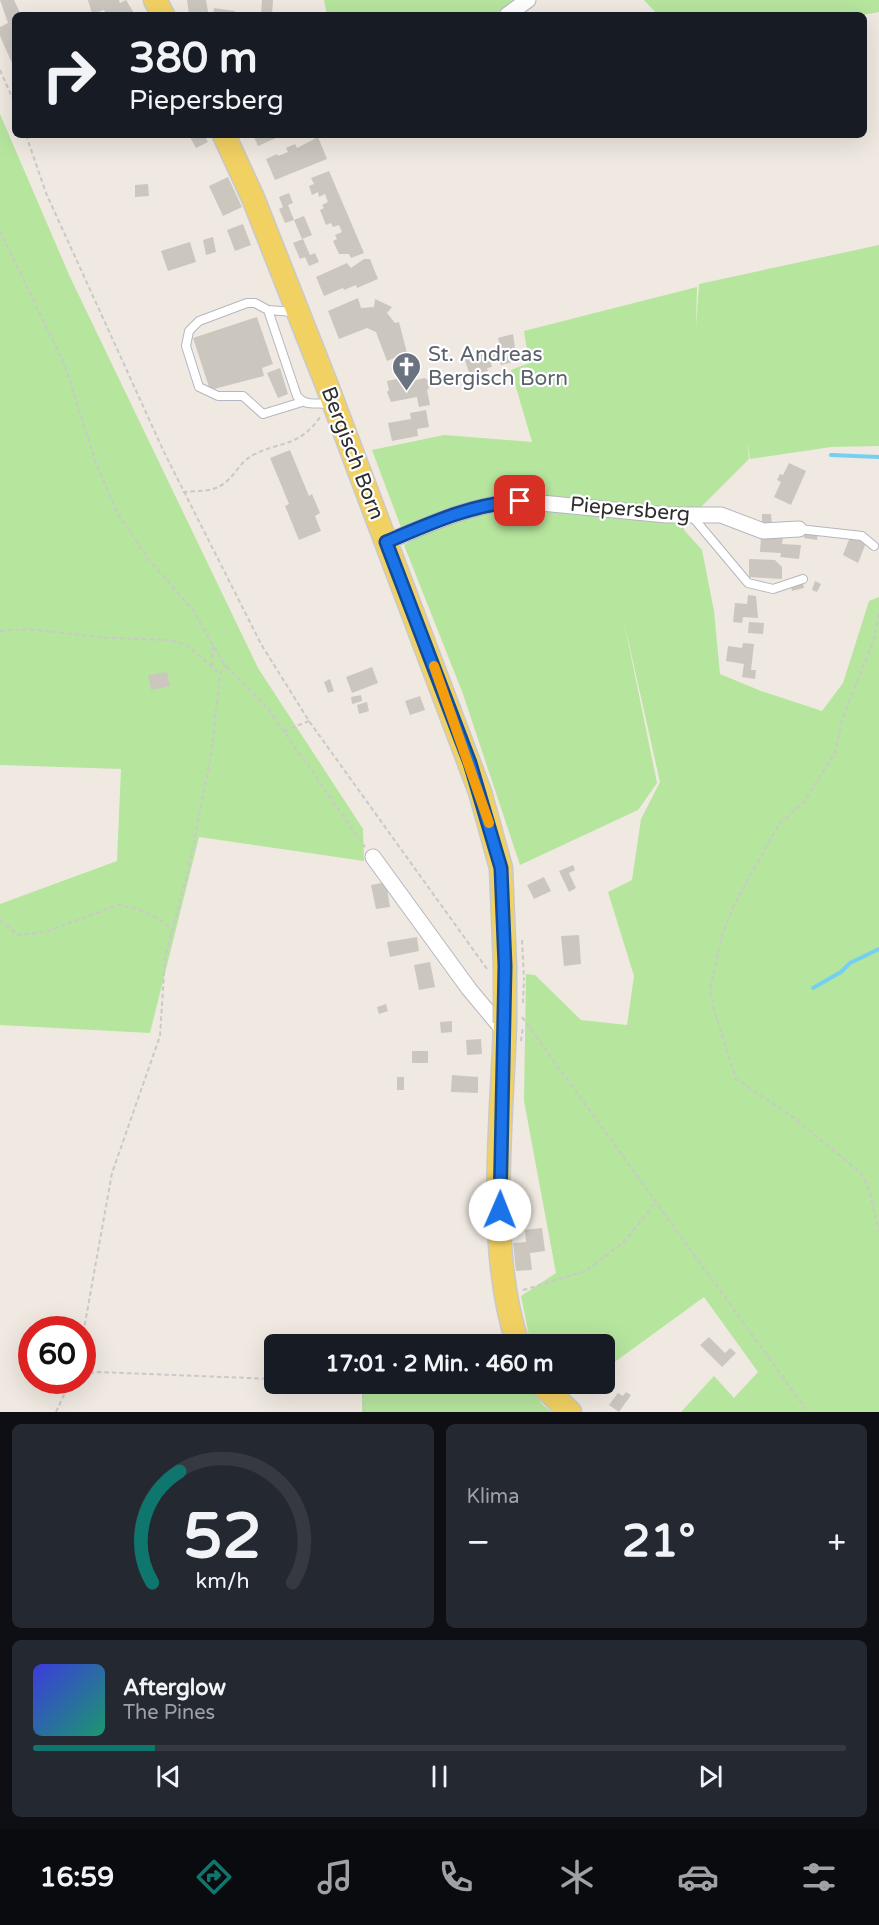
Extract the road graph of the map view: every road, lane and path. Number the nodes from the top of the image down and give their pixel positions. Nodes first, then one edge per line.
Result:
1 (528, 0) edge
2 (511, 12) edge
3 (0, 70) edge
4 (12, 97) edge
5 (27, 138) edge
6 (225, 138) edge
7 (0, 231) edge
8 (268, 310) junction
9 (298, 312) junction
10 (302, 402) junction
11 (329, 410) junction
12 (183, 492) junction
13 (691, 515) junction
14 (799, 529) joint
15 (386, 542) junction
16 (874, 546) dead end
17 (803, 579) dead end
18 (879, 614) edge
19 (0, 631) edge
20 (213, 646) junction
21 (226, 665) junction
22 (212, 666) junction
23 (220, 674) junction
24 (309, 721) junction
25 (284, 731) junction
26 (372, 857) joint
27 (0, 920) edge
28 (171, 928) junction
29 (522, 940) dead end
30 (498, 971) junction
31 (524, 979) dead end
32 (509, 1022) junction
33 (656, 1202) junction
34 (879, 1231) edge
35 (506, 1294) junction
36 (86, 1316) edge
37 (516, 1334) edge
38 (96, 1372) edge
39 (264, 1379) edge
40 (64, 1394) edge
41 (363, 1394) edge
42 (551, 1394) edge
43 (56, 1412) edge
44 (365, 1412) edge
45 (570, 1412) edge
46 (808, 1412) edge

1 - 2 street
3 - 4 path
5 - 12 path
6 - 9 main road, Bergisch Born
7 - 20 path
8 - 9 lane
8 - 10 lane
8 - 10 lane
9 - 11 main road, Bergisch Born
10 - 11 lane
11 - 12 path
11 - 15 main road, Bergisch Born
12 - 24 path
13 - 14 street, Piepersberg
13 - 15 street, Piepersberg
13 - 17 lane
14 - 16 lane, Piepersberg
15 - 30 main road, Bergisch Born
18 - 34 path
19 - 22 path
20 - 21 path
20 - 22 path
21 - 23 path
21 - 25 path
22 - 23 path
23 - 28 path
24 - 25 path
24 - 30 path
25 - 26 path
26 - 32 street
27 - 28 path
28 - 36 path
29 - 31 path
30 - 32 main road, Bergisch Born, bridge
32 - 33 path
32 - 35 main road, Bergisch Born
33 - 35 path
33 - 46 path
35 - 37 main road, Bergisch Born
38 - 39 path
40 - 43 path
41 - 44 path
42 - 45 main road

